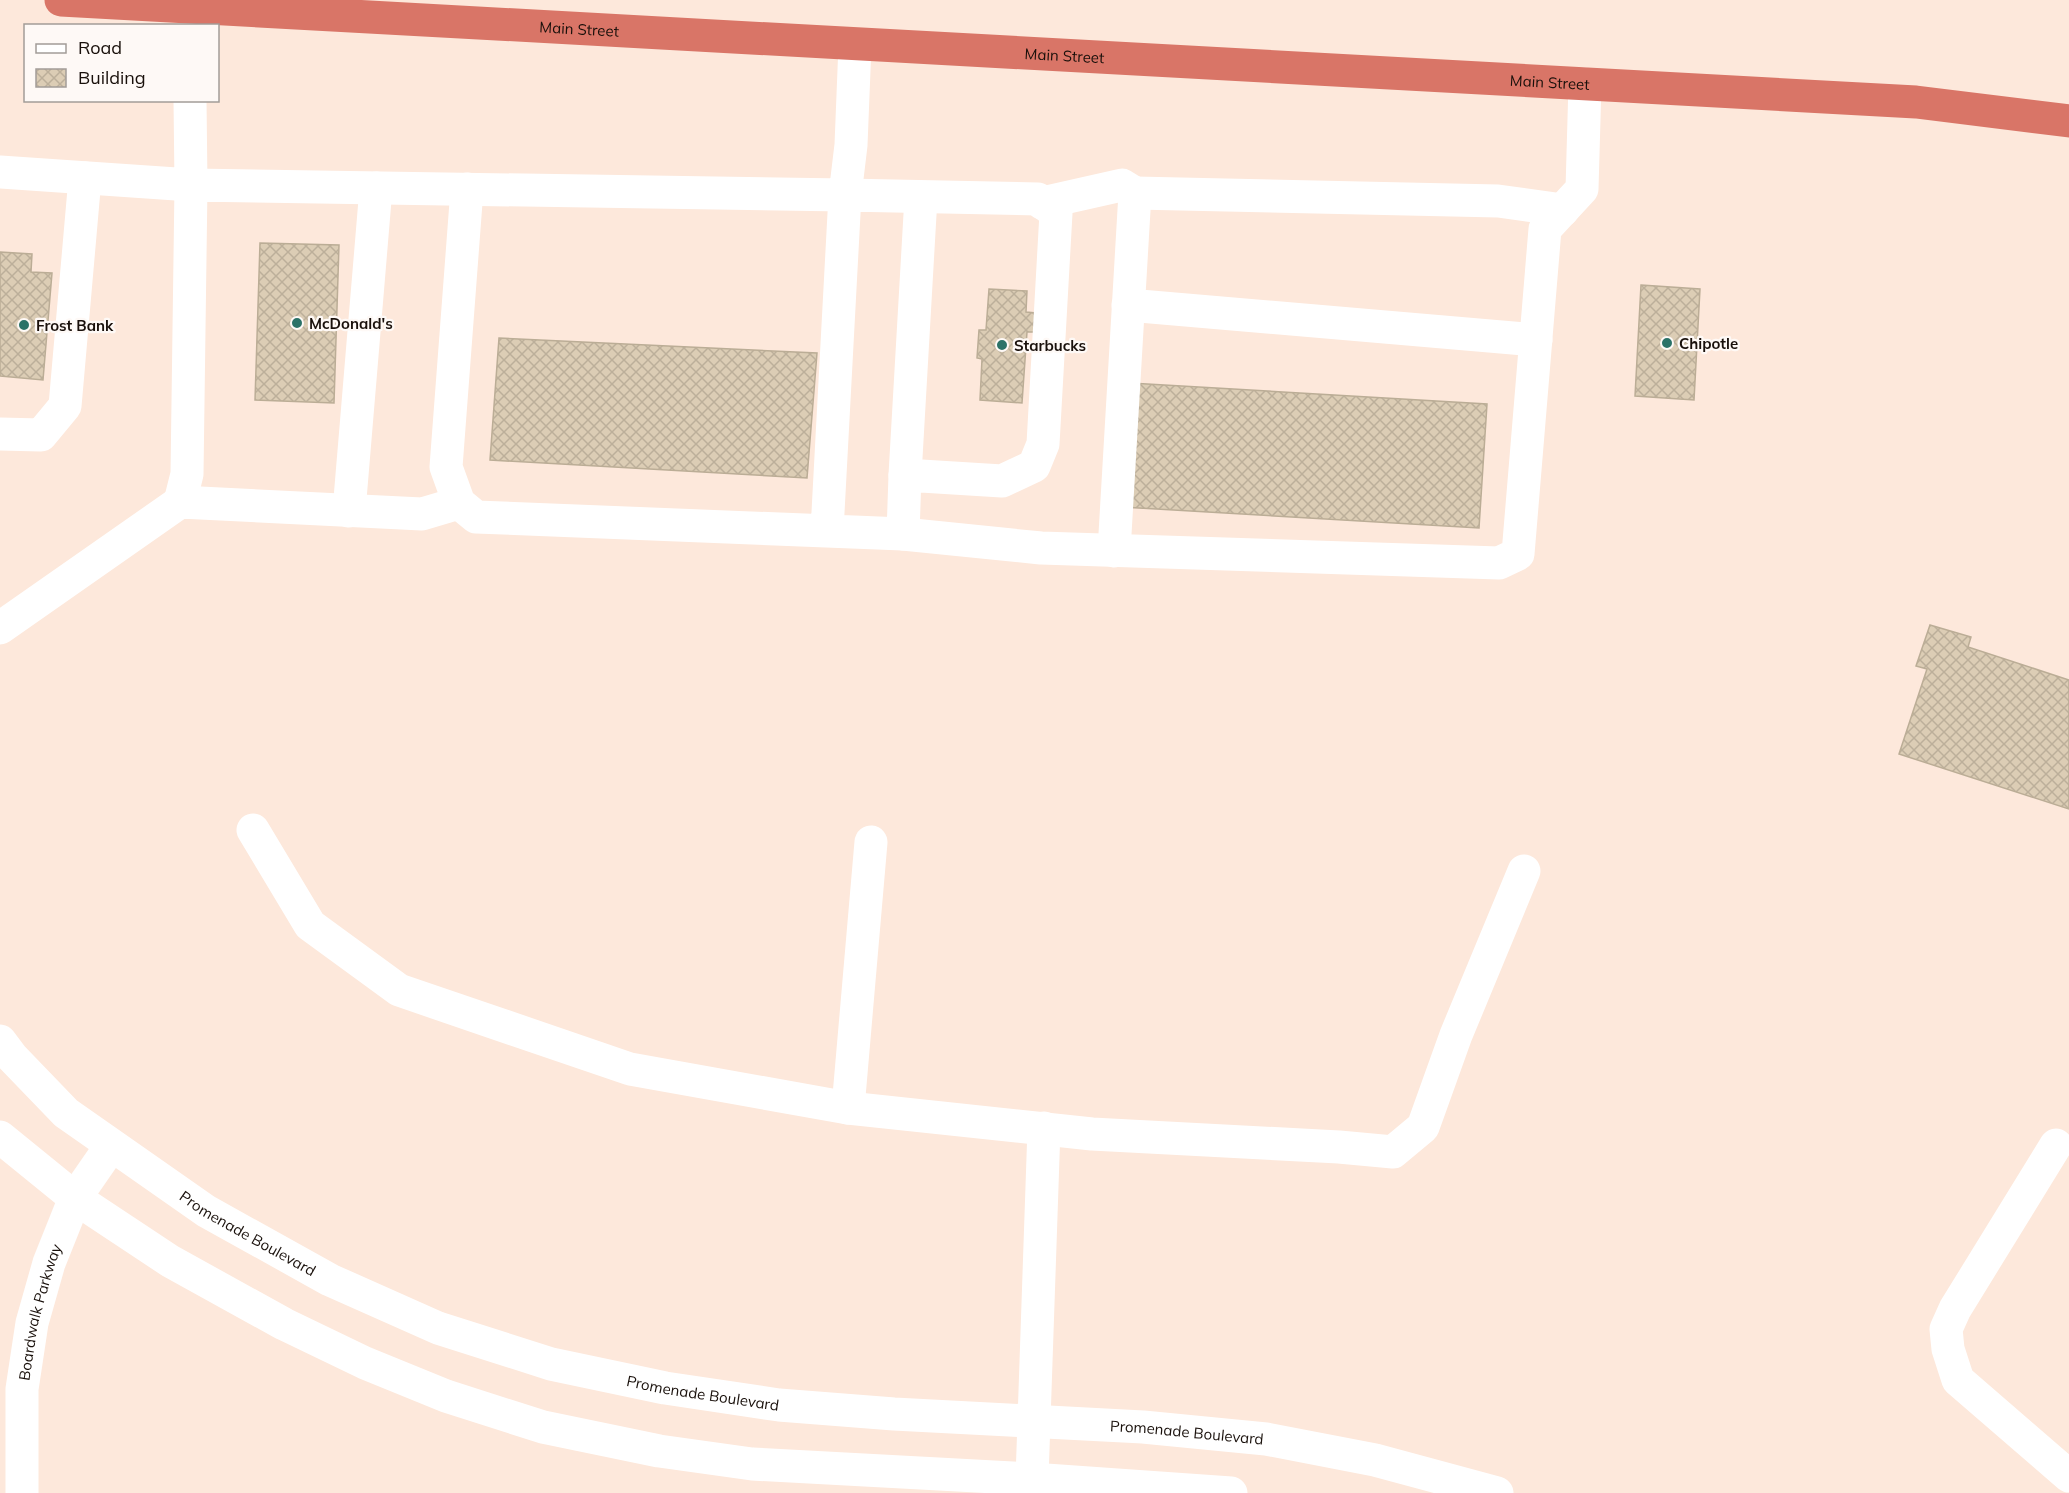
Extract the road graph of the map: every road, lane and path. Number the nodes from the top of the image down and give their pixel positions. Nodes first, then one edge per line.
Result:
1 (61, 0) edge
2 (188, 16) edge
3 (855, 45) junction
4 (1585, 84) junction
5 (190, 102) edge
6 (2069, 121) edge
7 (0, 172) edge
8 (85, 178) junction
9 (191, 185) junction
10 (376, 188) junction
11 (467, 189) junction
12 (1135, 193) junction
13 (845, 195) junction
14 (921, 197) junction
15 (1042, 203) junction
16 (1563, 210) junction
17 (1128, 304) junction
18 (1536, 340) junction
19 (0, 434) edge
20 (905, 475) junction
21 (180, 502) junction
22 (459, 503) junction
23 (350, 511) junction
24 (827, 531) junction
25 (903, 534) junction
26 (1114, 551) junction
27 (0, 628) edge
28 (253, 830) dead end
29 (871, 842) dead end
30 (1524, 871) dead end
31 (0, 1041) edge
32 (848, 1108) junction
33 (1044, 1128) junction
34 (0, 1137) edge
35 (2056, 1145) dead end
36 (111, 1146) junction
37 (75, 1198) junction
38 (1033, 1420) junction
39 (2069, 1476) edge
40 (1032, 1479) junction
41 (22, 1493) edge
42 (1231, 1493) edge
43 (1497, 1493) edge

1 - 2 highway, Main Street
2 - 3 highway, Main Street
3 - 4 highway, Main Street
3 - 13 street
4 - 6 highway, Main Street
4 - 16 street
5 - 9 street
7 - 8 street
8 - 9 street
8 - 19 street
9 - 10 street
9 - 21 street
10 - 11 street
10 - 23 street
11 - 13 street
11 - 22 street
12 - 15 street
12 - 16 street
12 - 17 street
13 - 14 street
13 - 24 street
14 - 15 street
14 - 20 street
15 - 20 street
16 - 18 street
17 - 18 street
17 - 26 street
18 - 26 street
20 - 25 street
21 - 23 street
21 - 27 street
22 - 23 street
22 - 24 street
24 - 25 street
25 - 26 street
28 - 32 street
29 - 32 street
30 - 33 street
31 - 36 street, Promenade Boulevard
32 - 33 street
33 - 38 street
34 - 37 street
35 - 39 street
36 - 37 street, Boardwalk Parkway
36 - 38 street, Promenade Boulevard
37 - 40 street
37 - 41 street, Boardwalk Parkway
38 - 40 street
38 - 43 street, Promenade Boulevard
40 - 42 street

